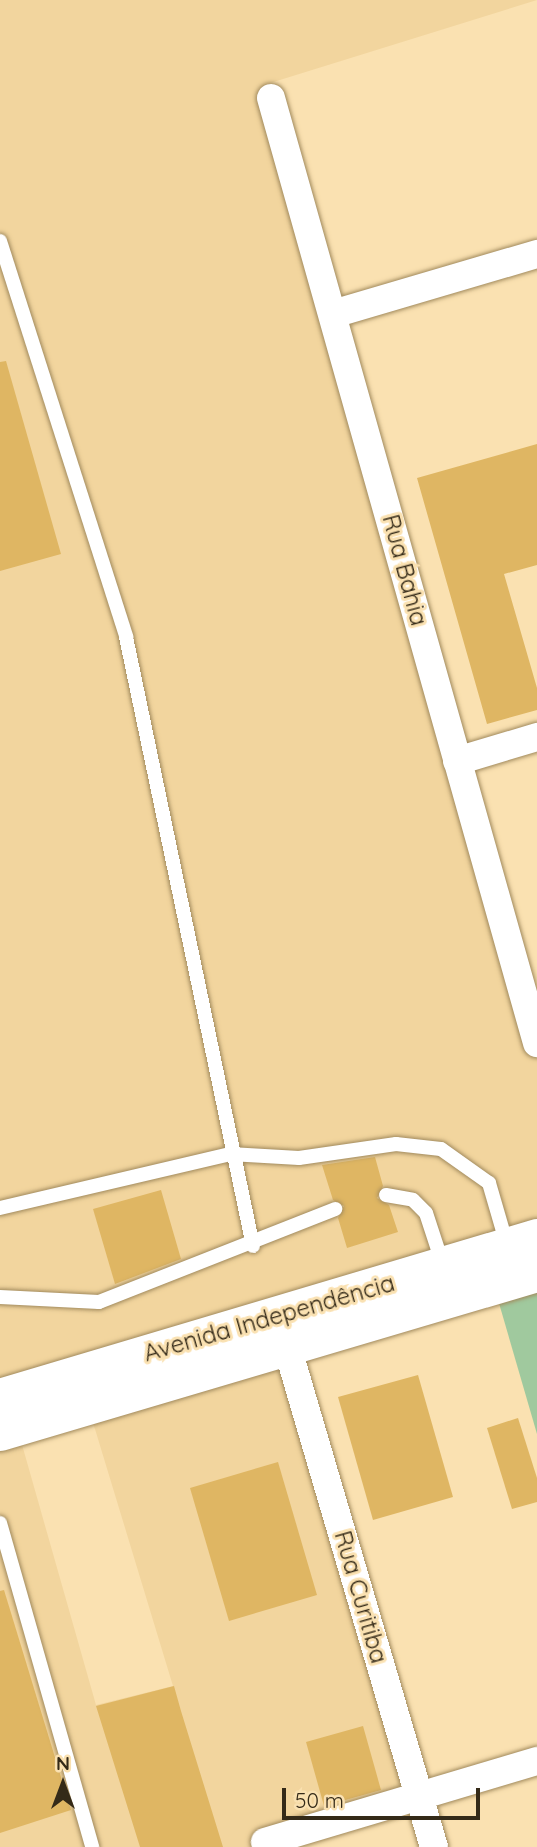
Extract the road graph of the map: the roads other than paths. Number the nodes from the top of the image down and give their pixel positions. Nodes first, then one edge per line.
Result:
1 (271, 98) dead end
2 (0, 241) edge
3 (537, 254) edge
4 (333, 314) junction
5 (537, 737) edge
6 (457, 761) junction
7 (537, 1043) edge
8 (230, 1154) junction
9 (386, 1195) dead end
10 (0, 1209) edge
11 (335, 1209) dead end
12 (253, 1246) junction
13 (524, 1260) edge
14 (449, 1282) junction
15 (0, 1297) edge
16 (283, 1331) junction
17 (138, 1374) junction
18 (0, 1398) edge
19 (0, 1432) edge
20 (0, 1523) edge
21 (537, 1761) edge
22 (419, 1796) junction
23 (265, 1842) dead end
24 (92, 1847) edge
25 (434, 1847) edge

1 - 4 street, Rua Bahia
2 - 8 lane
3 - 4 street
4 - 6 street, Rua Bahia
5 - 6 street
6 - 7 street, Rua Bahia
8 - 10 lane
8 - 12 lane
8 - 13 lane
9 - 14 lane
11 - 12 lane
12 - 15 lane
13 - 14 main road, Avenida Independência
14 - 16 main road, Avenida Independência
16 - 17 main road, Avenida Independência
16 - 22 street, Rua Curitiba
17 - 18 main road, Avenida Independência
17 - 19 main road, Avenida Independência
20 - 24 lane
21 - 22 street
22 - 23 street
22 - 25 street, Rua Curitiba

